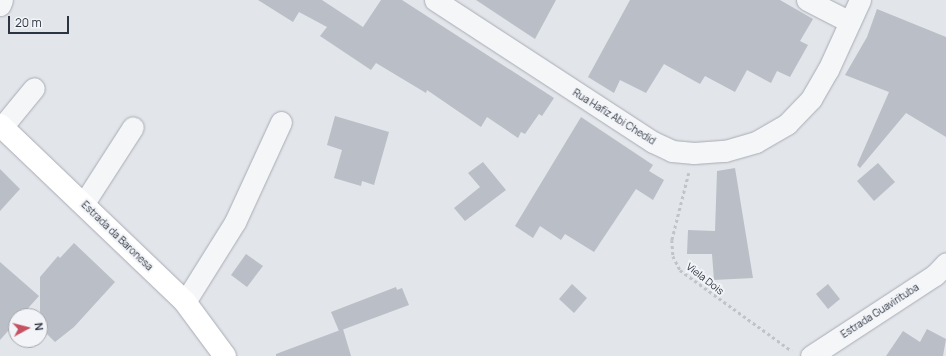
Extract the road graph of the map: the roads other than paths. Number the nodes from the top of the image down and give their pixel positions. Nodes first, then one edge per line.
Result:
1 (2, 0) edge
2 (435, 0) edge
3 (807, 0) edge
4 (860, 0) edge
5 (0, 5) edge
6 (850, 22) junction
7 (34, 88) dead end
8 (281, 122) dead end
9 (1, 126) edge
10 (133, 127) dead end
11 (84, 203) junction
12 (942, 274) edge
13 (185, 302) junction
14 (802, 354) edge
15 (225, 356) edge

1 - 5 street
2 - 6 street, Rua Hafiz Abi Chedid
3 - 6 street
4 - 6 street, Rua Hafiz Abi Chedid
7 - 9 street
8 - 13 street
9 - 11 main road, Estrada da Baronesa
10 - 11 street
11 - 13 main road, Estrada da Baronesa
12 - 14 street, Estrada Guavirituba
13 - 15 main road, Estrada da Baronesa

